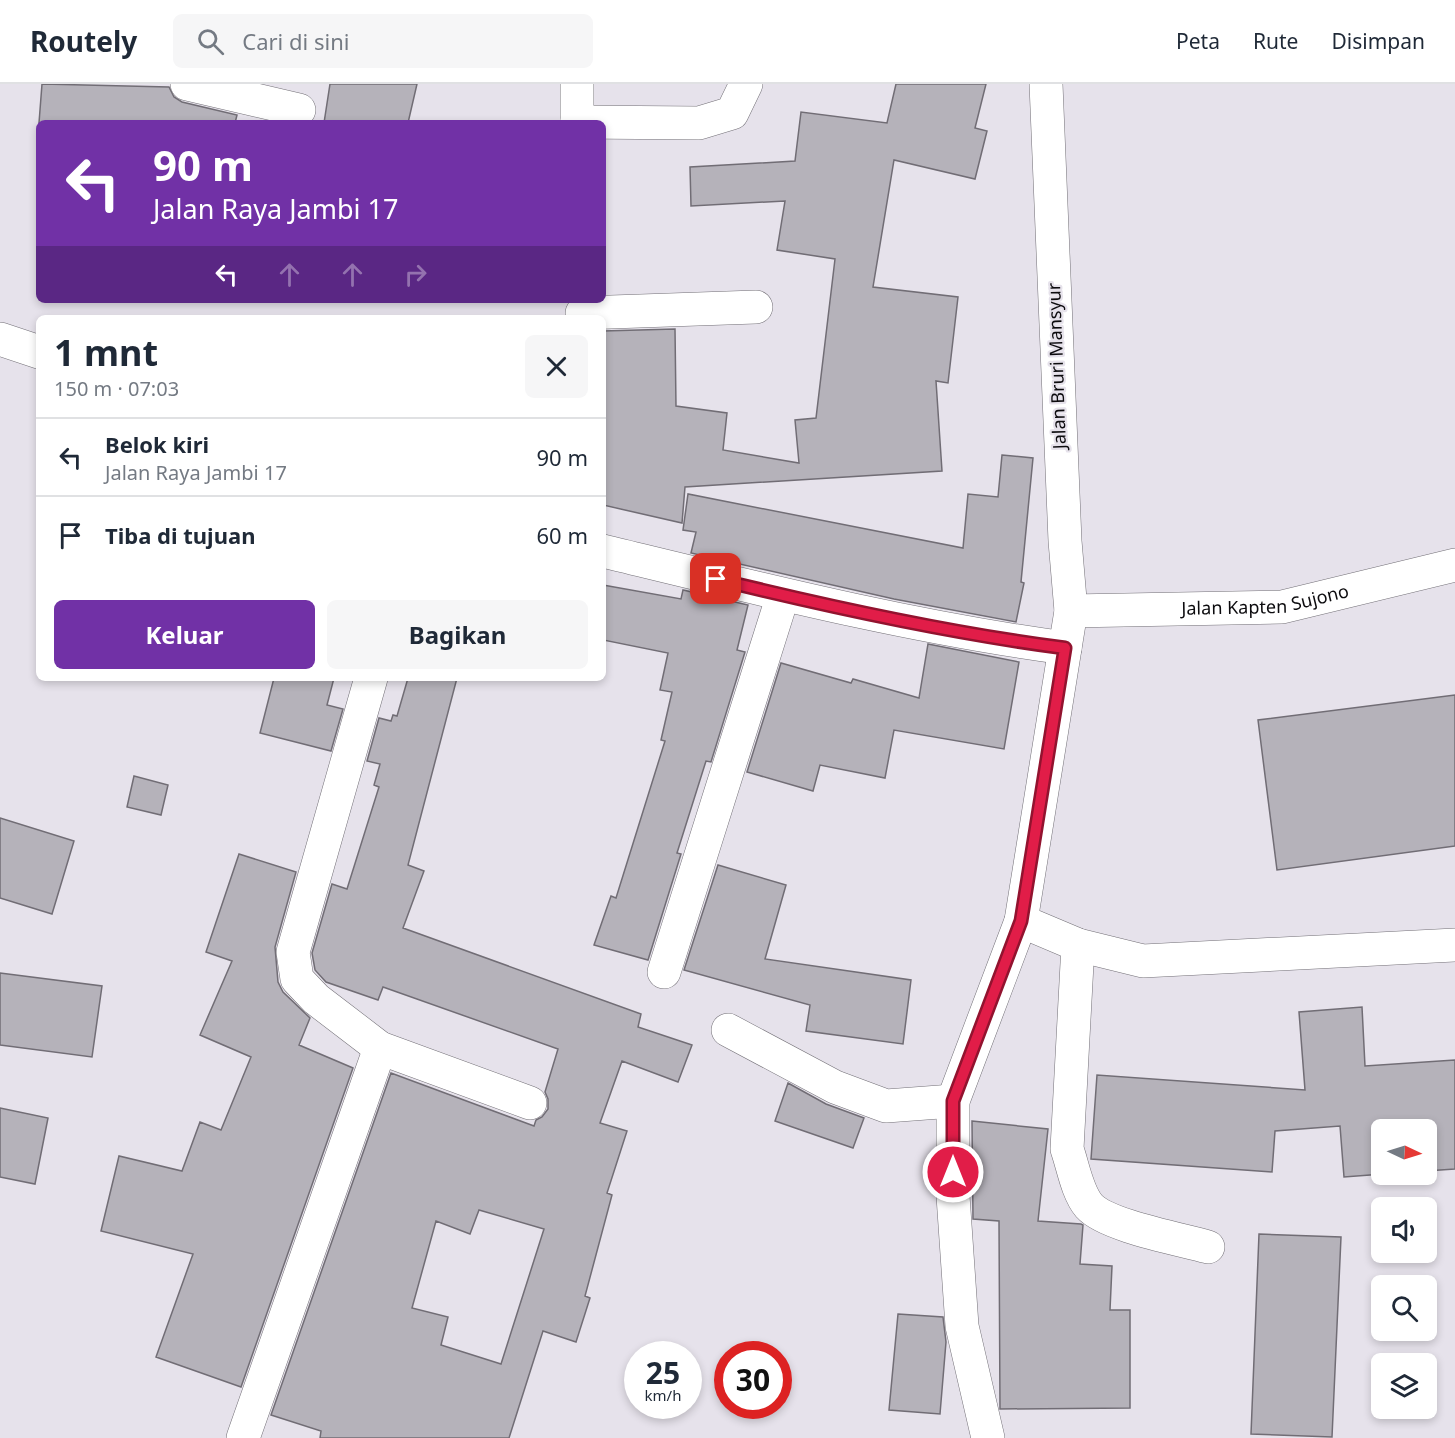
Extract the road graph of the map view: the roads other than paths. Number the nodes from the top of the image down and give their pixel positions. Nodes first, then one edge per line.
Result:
1 (187, 84) edge
2 (577, 84) edge
3 (746, 84) edge
4 (1046, 84) edge
5 (300, 106) edge
6 (577, 120) edge
7 (606, 122) edge
8 (756, 307) dead end
9 (582, 310) edge
10 (0, 339) edge
11 (36, 351) edge
12 (606, 552) edge
13 (1455, 565) edge
14 (783, 595) junction
15 (1071, 611) junction
16 (1065, 648) junction
17 (370, 681) edge
18 (1021, 921) junction
19 (1078, 945) junction
20 (1455, 945) edge
21 (664, 972) dead end
22 (728, 1030) dead end
23 (380, 1048) junction
24 (953, 1101) junction
25 (530, 1103) dead end
26 (1208, 1247) dead end
27 (243, 1438) edge
28 (988, 1438) edge

1 - 5 street
2 - 6 street
3 - 7 street
4 - 15 street, Jalan Bruri Mansyur
8 - 9 street
10 - 11 street
12 - 14 street
13 - 15 street, Jalan Kapten Sujono
14 - 16 street
14 - 21 street
15 - 16 street, Jalan Bruri Mansyur
16 - 18 street, Jalan Bruri Mansyur
17 - 23 street
18 - 19 street
18 - 24 street, Jalan Bruri Mansyur
19 - 20 street
19 - 26 street
22 - 24 street
23 - 25 street
23 - 27 street
24 - 28 street

